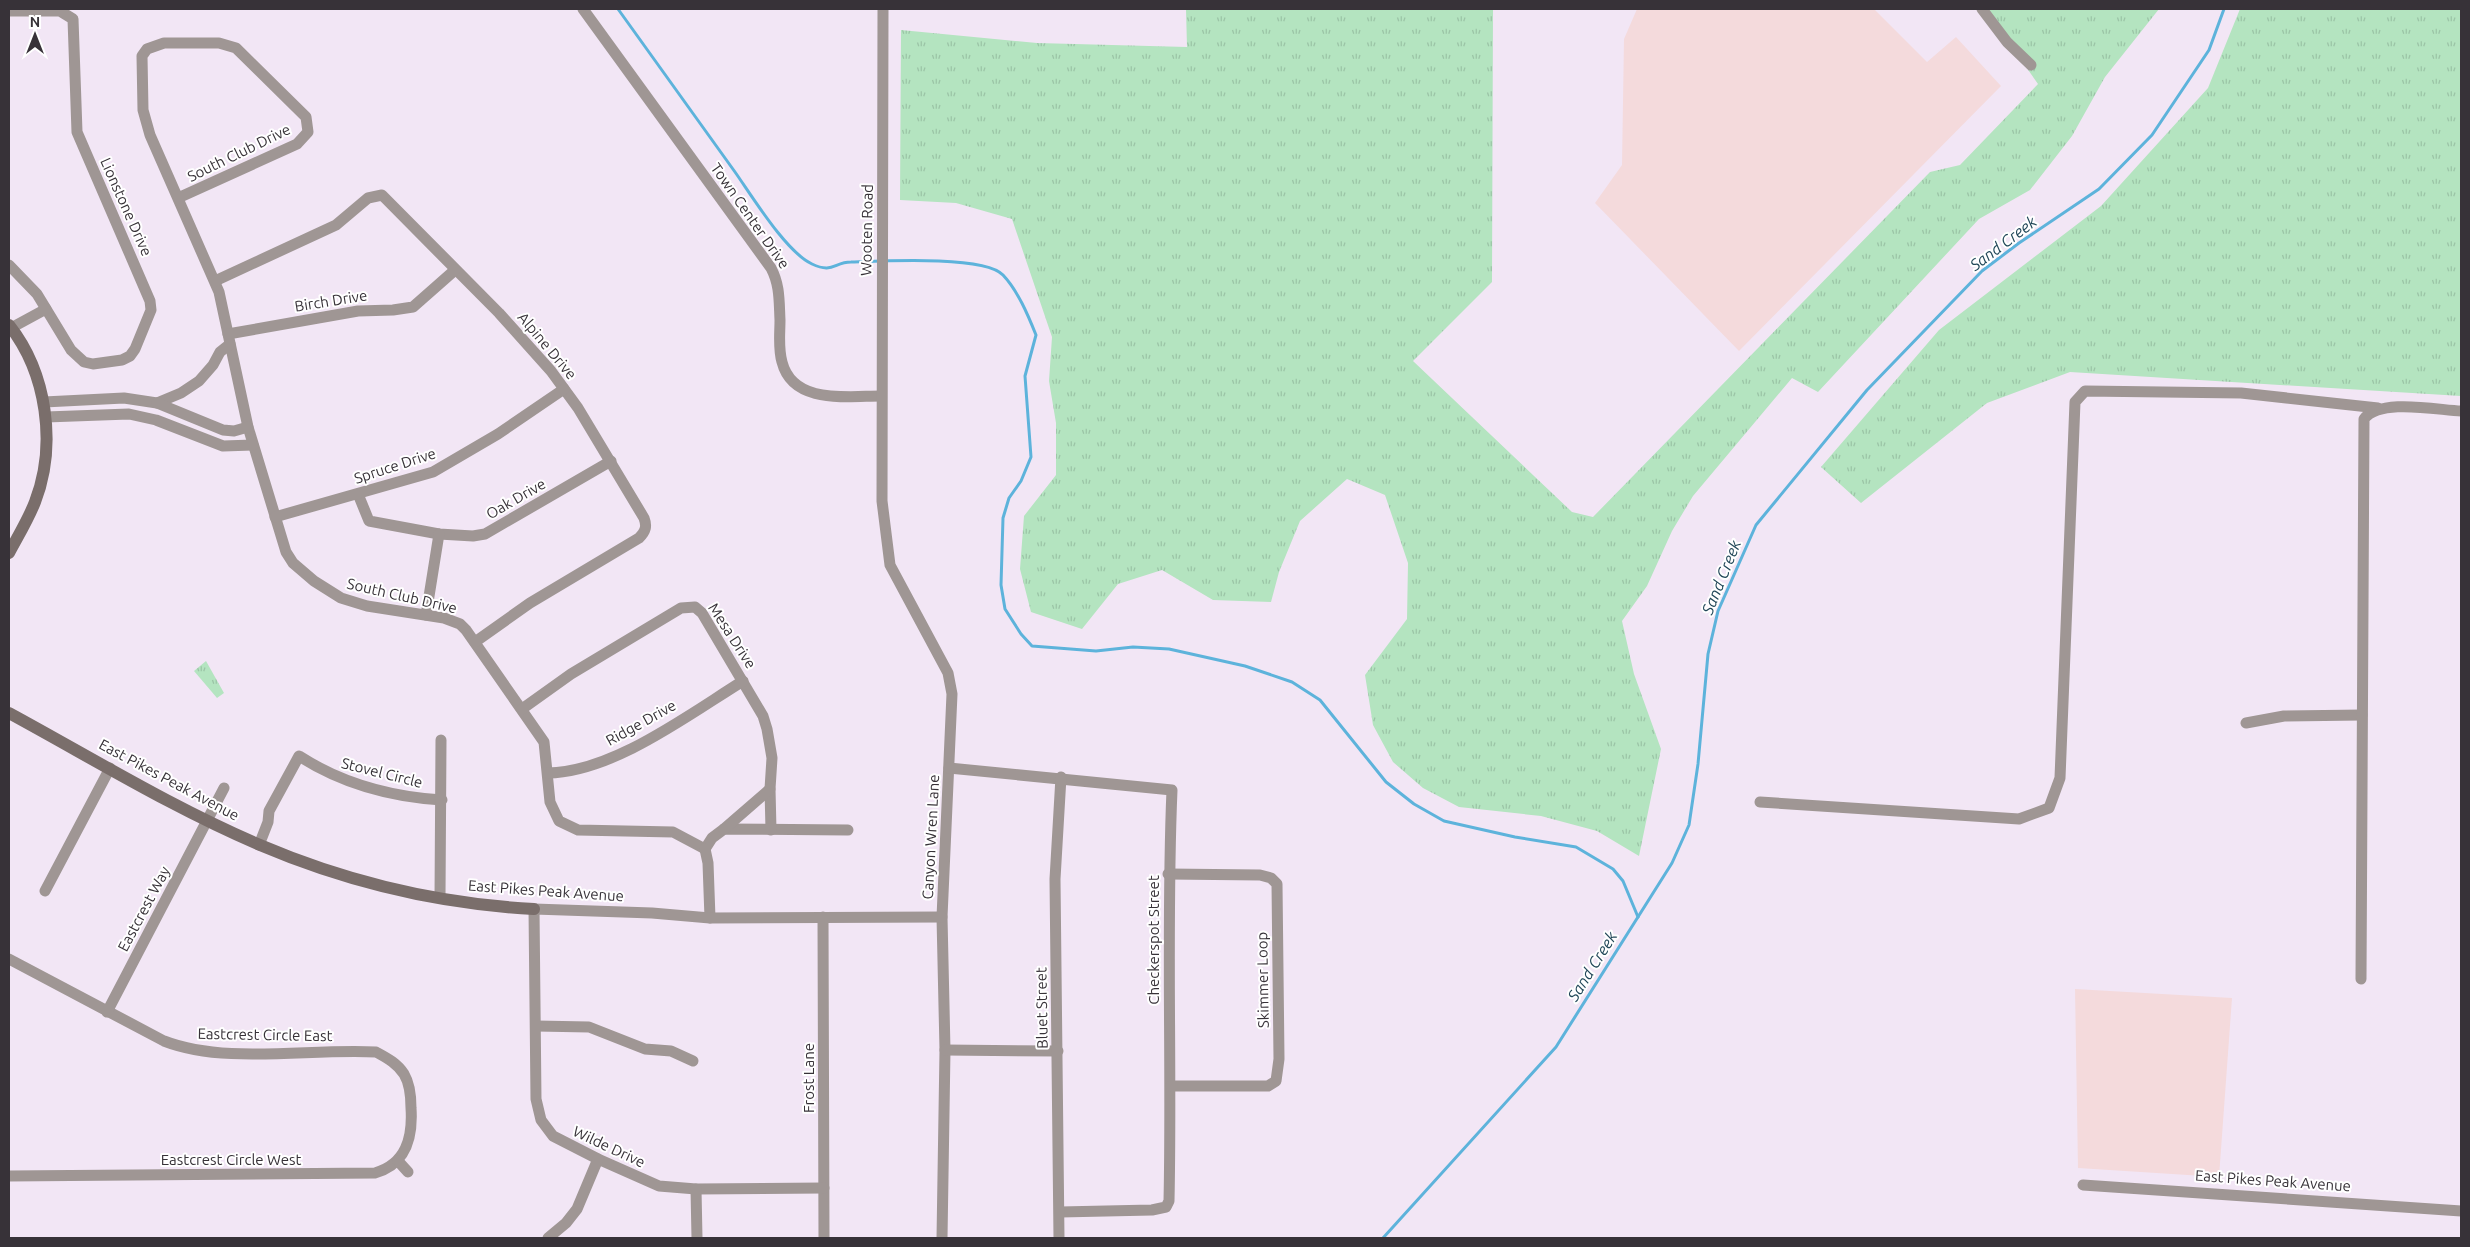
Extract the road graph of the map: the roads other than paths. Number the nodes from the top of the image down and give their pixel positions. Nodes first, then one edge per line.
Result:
1 (584, 9) edge
2 (883, 9) edge
3 (1982, 9) edge
4 (9, 11) edge
5 (2031, 65) dead end
6 (178, 198) junction
7 (9, 265) edge
8 (455, 270) junction
9 (215, 281) junction
10 (46, 309) junction
11 (10, 326) edge
12 (229, 339) junction
13 (564, 389) junction
14 (881, 396) junction
15 (44, 402) junction
16 (157, 403) junction
17 (2378, 408) junction
18 (2461, 411) edge
19 (46, 417) junction
20 (248, 427) junction
21 (253, 445) junction
22 (882, 452) joint
23 (611, 461) junction
24 (358, 494) junction
25 (275, 518) junction
26 (439, 534) junction
27 (9, 553) edge
28 (426, 615) junction
29 (476, 642) junction
30 (743, 682) junction
31 (522, 709) junction
32 (9, 713) edge
33 (2362, 715) junction
34 (2246, 723) dead end
35 (441, 740) dead end
36 (110, 768) junction
37 (949, 768) junction
38 (548, 773) junction
39 (1061, 777) junction
40 (224, 788) dead end
41 (770, 789) junction
42 (442, 800) junction
43 (1760, 802) dead end
44 (208, 821) junction
45 (724, 829) junction
46 (771, 830) junction
47 (848, 830) dead end
48 (259, 845) junction
49 (705, 848) junction
50 (1168, 874) junction
51 (45, 891) dead end
52 (440, 898) junction
53 (534, 909) junction
54 (823, 917) junction
55 (942, 917) junction
56 (710, 918) junction
57 (9, 959) edge
58 (2361, 979) dead end
59 (107, 1012) junction
60 (536, 1026) junction
61 (945, 1050) junction
62 (1058, 1051) junction
63 (693, 1061) dead end
64 (1171, 1086) junction
65 (598, 1159) junction
66 (398, 1161) junction
67 (408, 1172) dead end
68 (9, 1176) edge
69 (2083, 1186) dead end
70 (824, 1188) junction
71 (696, 1189) junction
72 (2461, 1211) edge
73 (1060, 1212) junction
74 (550, 1238) edge
75 (696, 1238) edge
76 (824, 1238) edge
77 (942, 1238) edge
78 (1059, 1238) edge

1 - 14 street, Town Center Drive
2 - 14 street, Wooten Road
3 - 5 street
4 - 10 street, Lionstone Drive
6 - 6 street, South Club Drive
6 - 9 street, South Club Drive
7 - 10 street, Lionstone Drive
8 - 9 street, Alpine Drive
8 - 12 street, Birch Drive
8 - 13 street, Alpine Drive
9 - 12 street, South Club Drive
10 - 11 street
11 - 15 street
12 - 16 street
12 - 20 street, South Club Drive
13 - 23 street, Alpine Drive
13 - 24 street, Spruce Drive
14 - 22 street, Wooten Road
15 - 16 street
15 - 19 street
16 - 20 street
17 - 18 street
17 - 33 street
17 - 43 street
19 - 21 street
19 - 27 street
20 - 21 street, South Club Drive
21 - 25 street, South Club Drive
22 - 37 street, Canyon Wren Lane
23 - 26 street, Oak Drive
23 - 29 street, Alpine Drive
24 - 25 street, Spruce Drive
24 - 26 street, Oak Drive
25 - 28 street, South Club Drive
26 - 28 street
28 - 29 street, South Club Drive
29 - 31 street, South Club Drive
30 - 31 street, Mesa Drive
30 - 38 street, Ridge Drive
30 - 41 street, Mesa Drive
31 - 38 street, South Club Drive
32 - 36 street, East Pikes Peak Avenue
33 - 34 street
33 - 58 street
35 - 42 street, Stovel Circle
36 - 44 street, East Pikes Peak Avenue
36 - 51 street
37 - 39 street, Checkerspot Street
37 - 55 street, Canyon Wren Lane
38 - 49 street, South Club Drive
39 - 50 street, Checkerspot Street
39 - 62 street, Bluet Street
40 - 44 street, Eastcrest Way
41 - 45 street
41 - 46 street, Mesa Drive
42 - 48 street, Stovel Circle
42 - 52 street, Stovel Circle
44 - 48 street, East Pikes Peak Avenue
44 - 59 street, Eastcrest Way
45 - 46 street
45 - 49 street
46 - 47 street
48 - 52 street, East Pikes Peak Avenue
49 - 56 street
50 - 64 street, Checkerspot Street
50 - 64 street, Skimmer Loop
52 - 53 street, East Pikes Peak Avenue
53 - 56 street, East Pikes Peak Avenue
53 - 60 street, Wilde Drive
54 - 55 street, East Pikes Peak Avenue
54 - 56 street, East Pikes Peak Avenue
54 - 70 street, Frost Lane
55 - 61 street, Canyon Wren Lane
57 - 59 street, Eastcrest Circle East
59 - 66 street, Eastcrest Circle East
60 - 63 street
60 - 65 street, Wilde Drive
61 - 62 street
61 - 77 street, Canyon Wren Lane
62 - 73 street, Bluet Street
64 - 73 street, Checkerspot Street
65 - 71 street, Wilde Drive
65 - 74 street
66 - 67 street
66 - 68 street, Eastcrest Circle West
69 - 72 street, East Pikes Peak Avenue
70 - 71 street, Wilde Drive
70 - 76 street, Frost Lane
71 - 75 street
73 - 78 street, Bluet Street

